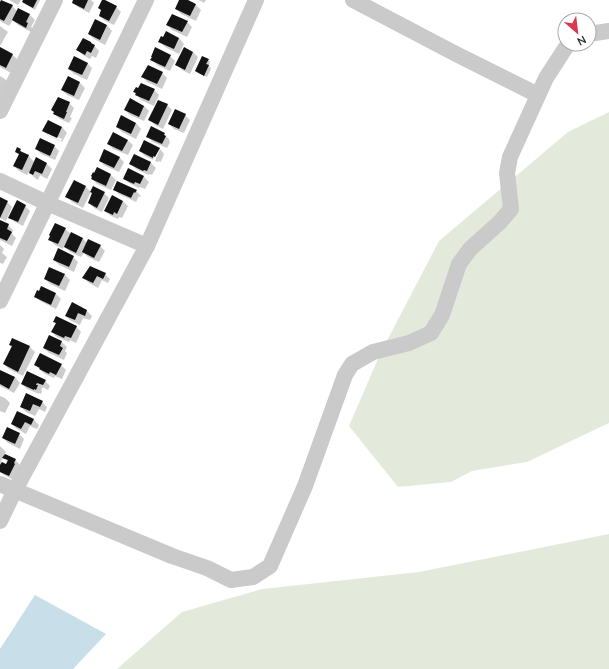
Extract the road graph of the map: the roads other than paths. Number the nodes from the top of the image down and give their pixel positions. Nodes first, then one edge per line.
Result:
1 (55, 0) edge
2 (146, 0) edge
3 (256, 0) edge
4 (354, 0) edge
5 (609, 31) edge
6 (597, 33) edge
7 (563, 52) edge
8 (538, 95) junction
9 (1, 105) edge
10 (0, 181) edge
11 (47, 204) junction
12 (147, 246) junction
13 (0, 301) edge
14 (0, 484) edge
15 (15, 490) junction
16 (0, 521) edge

1 - 9 street
2 - 11 street
3 - 12 street
4 - 8 street
5 - 6 street
7 - 8 street
8 - 15 street
10 - 11 street
11 - 12 street
11 - 13 street
12 - 15 street
14 - 15 street
15 - 16 street

